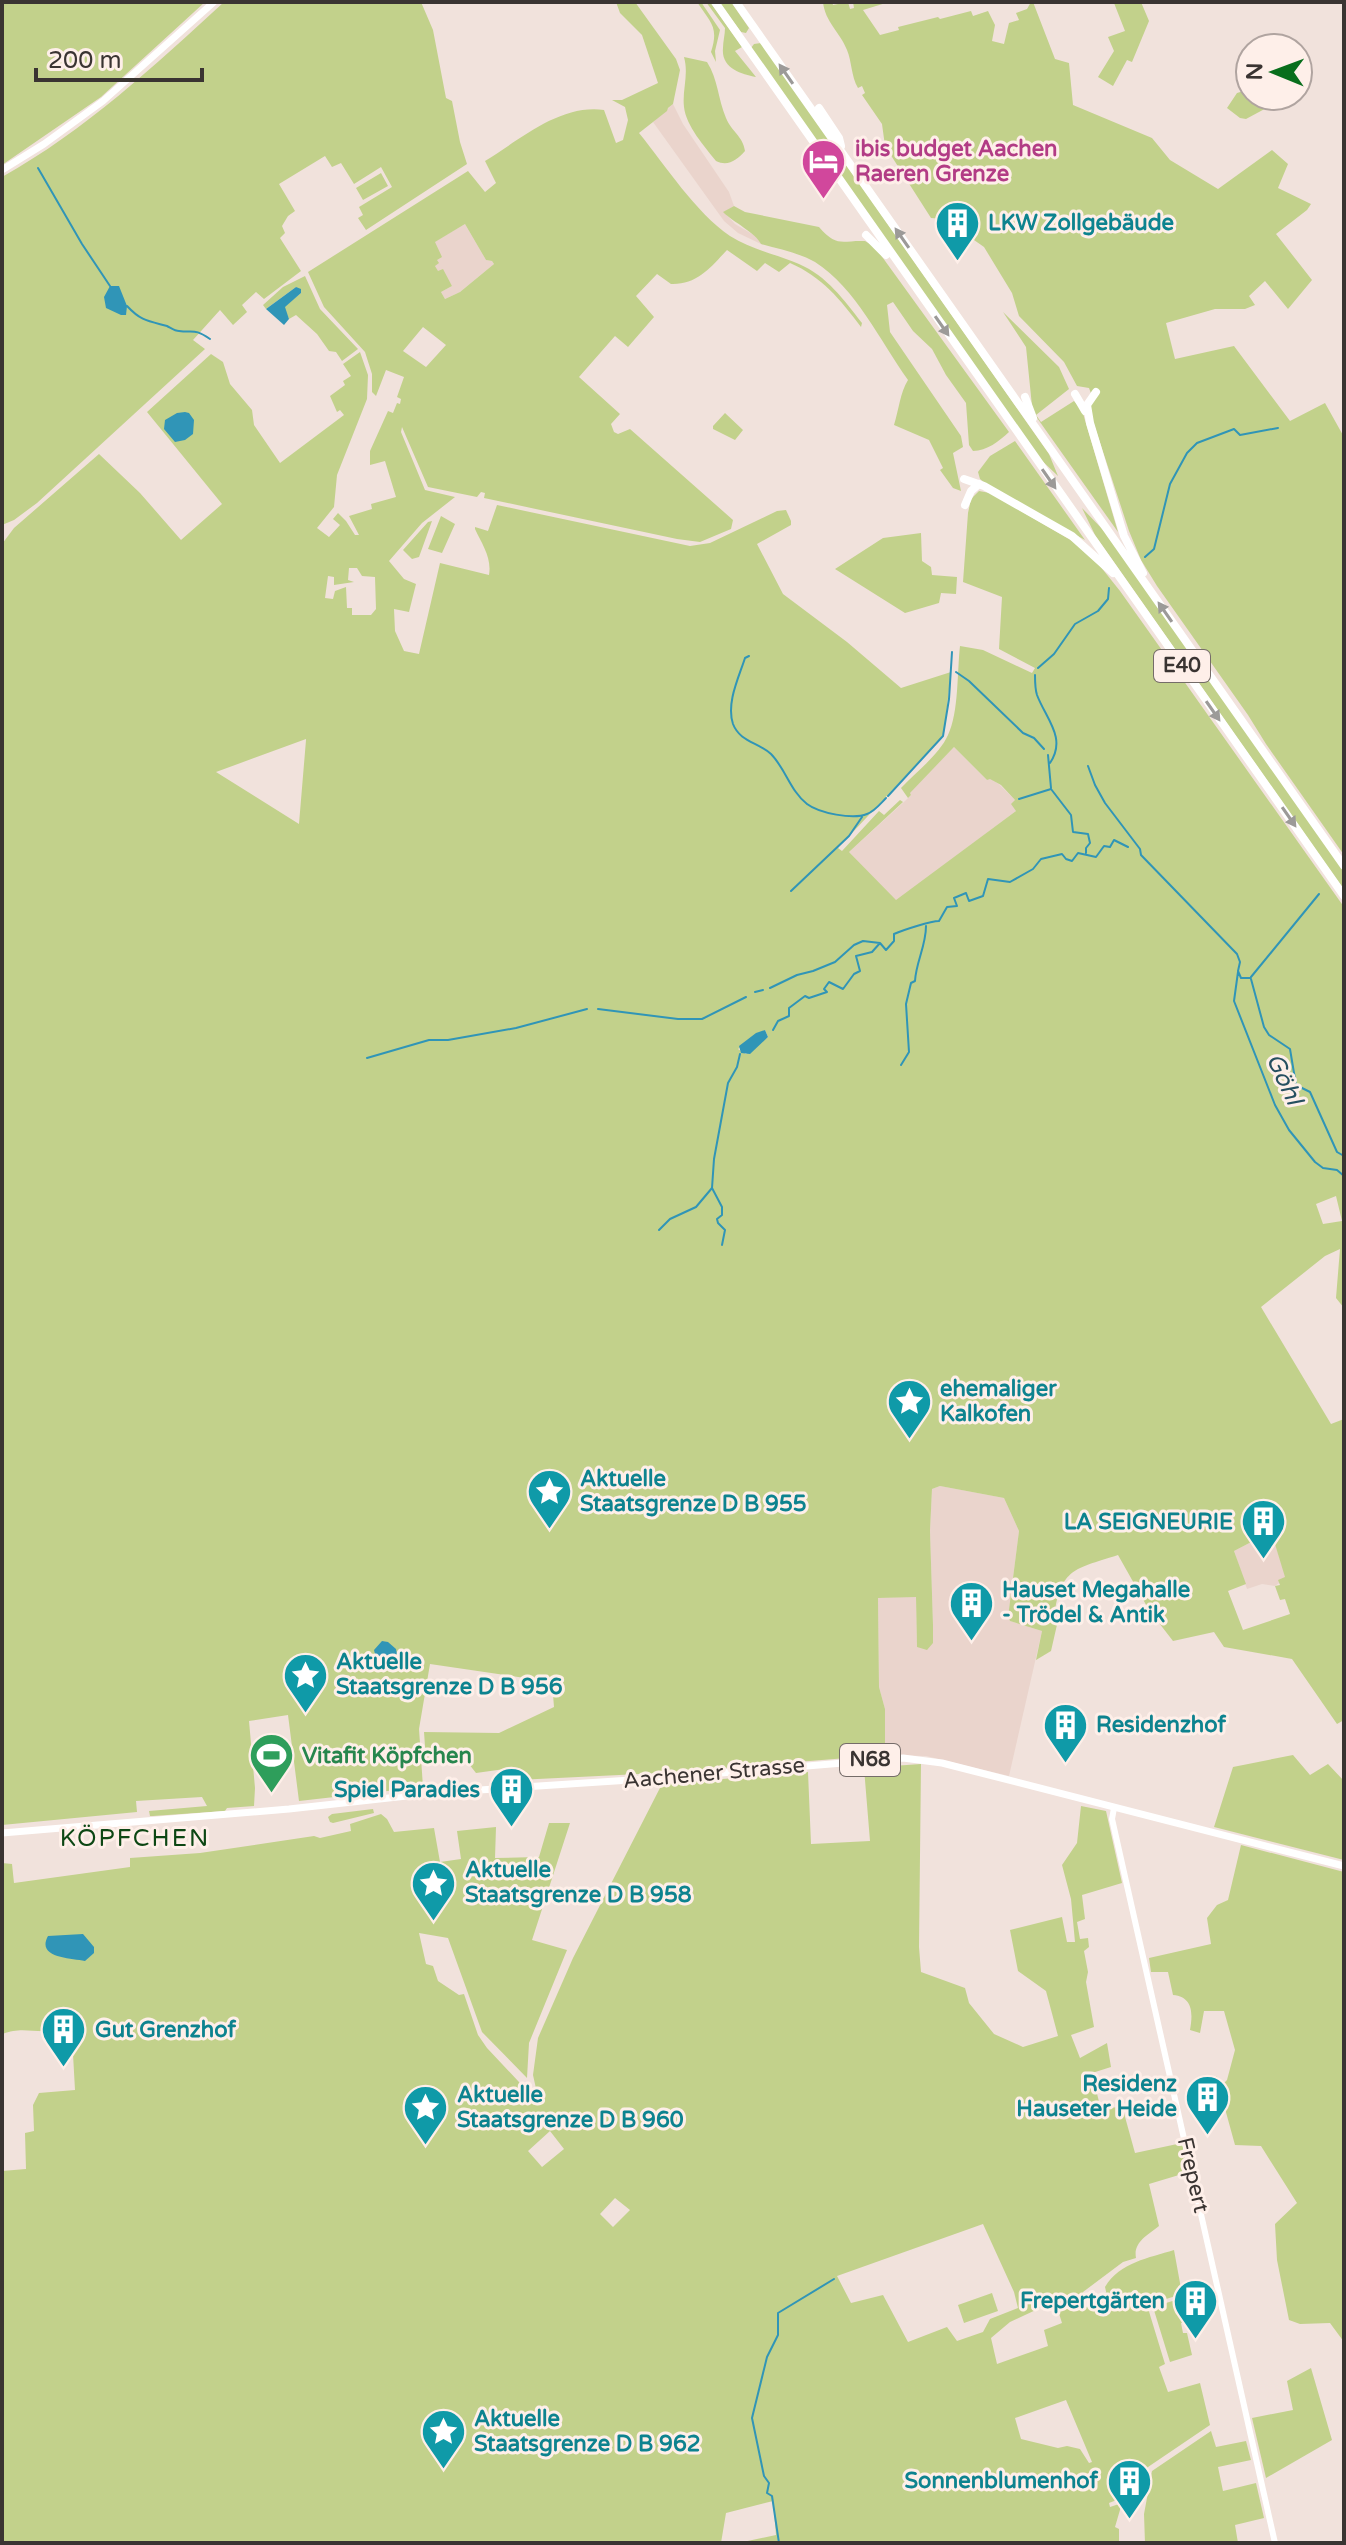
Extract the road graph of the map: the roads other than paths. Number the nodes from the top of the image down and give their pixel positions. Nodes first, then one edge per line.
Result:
1 (214, 2) edge
2 (715, 2) edge
3 (736, 2) edge
4 (819, 108) dead end
5 (844, 155) junction
6 (2, 170) edge
7 (866, 235) dead end
8 (897, 262) junction
9 (1096, 392) dead end
10 (1075, 394) dead end
11 (1025, 397) dead end
12 (1090, 423) junction
13 (1038, 430) junction
14 (964, 479) dead end
15 (979, 484) junction
16 (965, 505) dead end
17 (1120, 578) junction
18 (1147, 585) junction
19 (1344, 866) edge
20 (1344, 896) edge
21 (1114, 1808) junction
22 (2, 1833) edge
23 (1344, 1866) edge
24 (1275, 2543) edge

1 - 6 main road
2 - 8 highway, E40
5 -> 3 highway, E40
4 - 5 highway
13 -> 5 highway, E40
7 - 8 highway
8 -> 17 highway, E40
9 - 12 highway
10 - 12 highway
11 - 13 highway
12 - 18 highway
13 - 18 highway, E40
14 - 15 highway
15 - 16 highway
15 - 17 highway
17 -> 20 highway, E40
19 -> 18 highway, E40
21 - 22 main road, Aachener Strasse / N68
21 - 23 main road, Aachener Strasse / N68
21 - 24 street, Frepert

